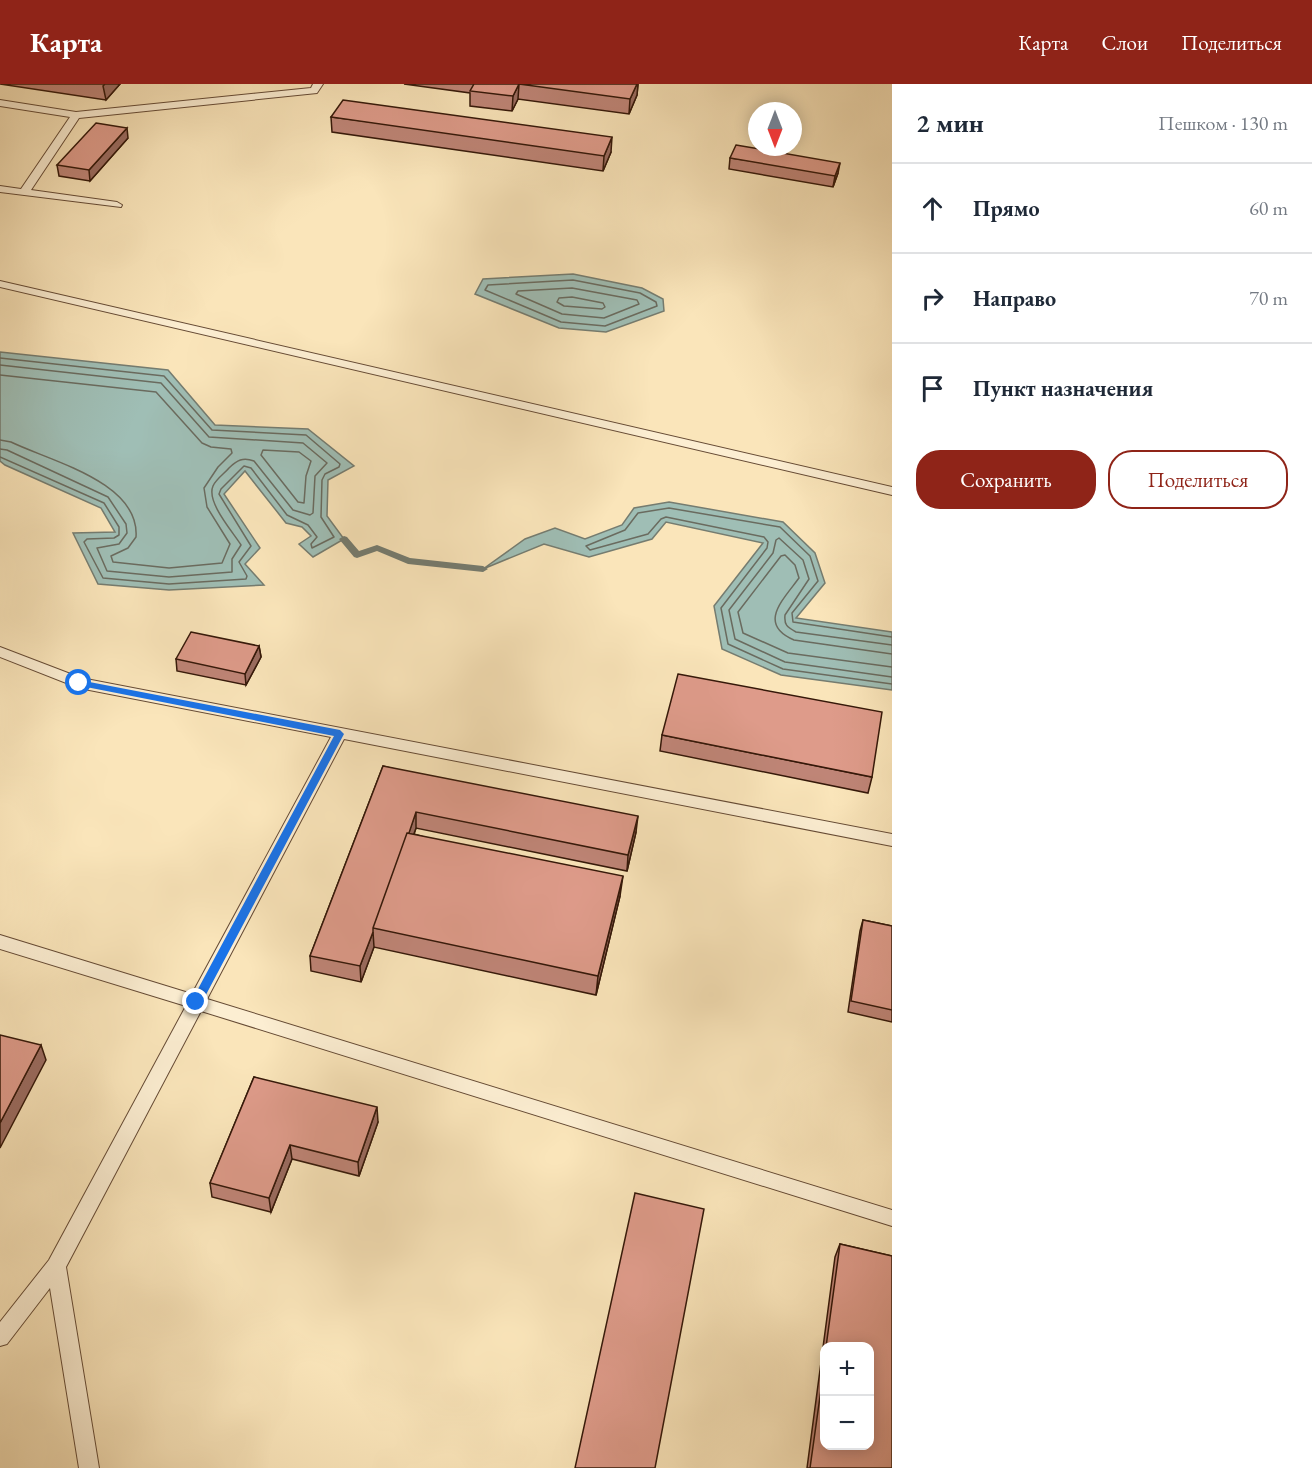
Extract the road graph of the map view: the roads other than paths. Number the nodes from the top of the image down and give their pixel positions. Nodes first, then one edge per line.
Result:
1 (318, 84) edge
2 (0, 103) edge
3 (76, 115) junction
4 (0, 189) edge
5 (24, 192) junction
6 (117, 205) dead end
7 (0, 285) edge
8 (892, 491) edge
9 (0, 652) edge
10 (340, 734) junction
11 (892, 840) edge
12 (0, 942) edge
13 (196, 1002) junction
14 (892, 1218) edge
15 (56, 1266) junction
16 (0, 1337) edge
17 (89, 1468) edge

1 - 3 lane
2 - 3 lane
3 - 5 lane
4 - 5 lane
5 - 6 lane
7 - 8 lane
9 - 10 lane
10 - 11 lane
10 - 13 lane
12 - 13 lane
13 - 14 lane
13 - 15 lane
15 - 16 lane
15 - 17 lane

